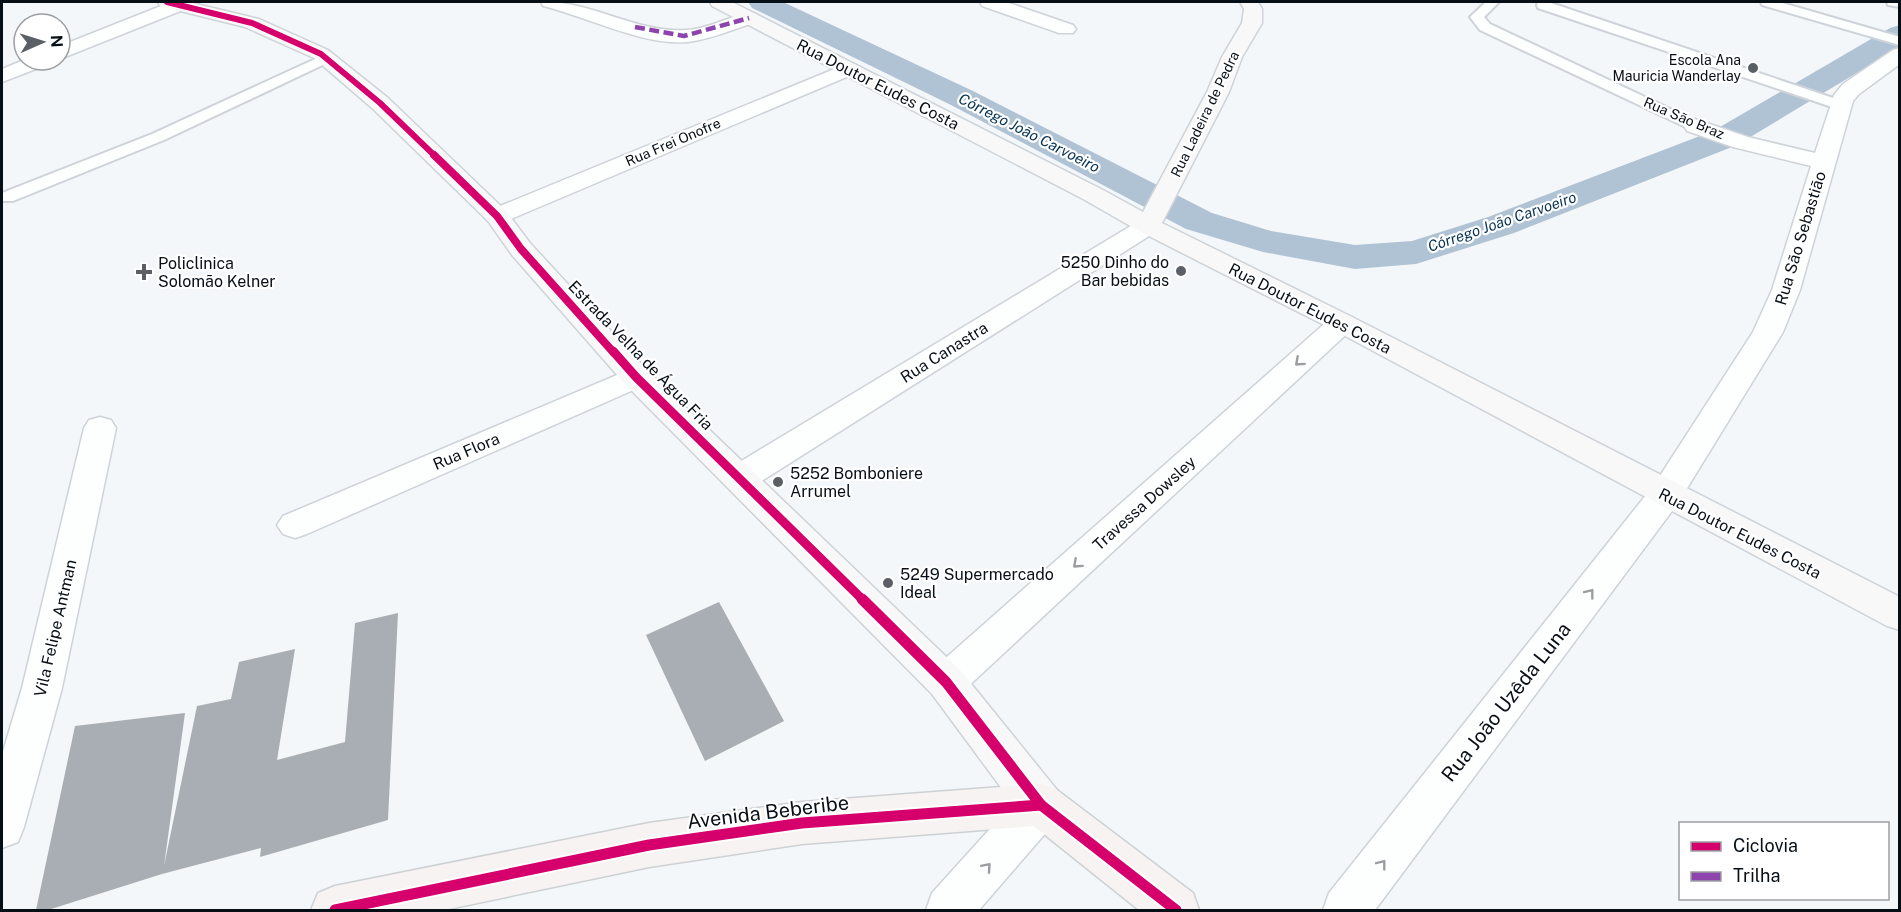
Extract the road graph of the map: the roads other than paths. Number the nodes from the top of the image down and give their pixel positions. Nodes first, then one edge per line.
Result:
1 (178, 2) edge
2 (550, 2) edge
3 (720, 2) edge
4 (989, 2) edge
5 (1249, 2) edge
6 (1493, 2) edge
7 (1767, 2) edge
8 (1893, 2) edge
9 (1899, 3) edge
10 (1543, 5) dead end
11 (749, 18) junction
12 (1065, 29) dead end
13 (1899, 41) edge
14 (72, 47) edge
15 (1899, 54) edge
16 (326, 58) junction
17 (849, 69) junction
18 (1840, 105) junction
19 (1695, 126) joint
20 (1824, 162) junction
21 (7, 198) dead end
22 (497, 216) junction
23 (1151, 220) junction
24 (1342, 323) junction
25 (636, 377) junction
26 (100, 428) dead end
27 (740, 478) junction
28 (1666, 494) junction
29 (295, 525) dead end
30 (1899, 615) edge
31 (946, 682) junction
32 (1041, 805) junction
33 (2, 827) edge
34 (335, 910) edge
35 (949, 910) edge
36 (1176, 910) edge
37 (1346, 910) edge

1 - 14 street
1 - 16 street, Estrada Velha de Água Fria
2 - 11 street
3 - 11 street, Rua Doutor Eudes Costa
4 - 12 street
5 - 23 street, Rua Ladeira de Pedra
6 - 19 lane, Rua São Braz
7 - 13 lane
8 - 9 lane
10 - 18 lane
11 - 17 street, Rua Doutor Eudes Costa
15 - 18 street, Rua São Sebastião
16 - 21 lane
16 - 22 street, Estrada Velha de Água Fria
17 - 22 street, Rua Frei Onofre
17 - 23 street, Rua Doutor Eudes Costa
18 - 20 street, Rua São Sebastião
19 - 20 street, Rua São Braz
20 - 28 street, Rua São Sebastião
22 - 25 street, Estrada Velha de Água Fria
23 - 24 street, Rua Doutor Eudes Costa
23 - 27 street, Rua Canastra
24 - 28 street, Rua Doutor Eudes Costa
24 -> 31 street, Travessa Dowsley
25 - 27 street, Estrada Velha de Água Fria
25 - 29 street, Rua Flora
26 - 33 street, Vila Felipe Antman
27 - 31 street, Estrada Velha de Água Fria
28 - 30 street, Rua Doutor Eudes Costa
37 -> 28 street, Rua João Uzêda Luna
31 - 32 street, Estrada Velha de Água Fria
32 - 34 main road, Avenida Beberibe
35 -> 32 street
32 - 36 main road

